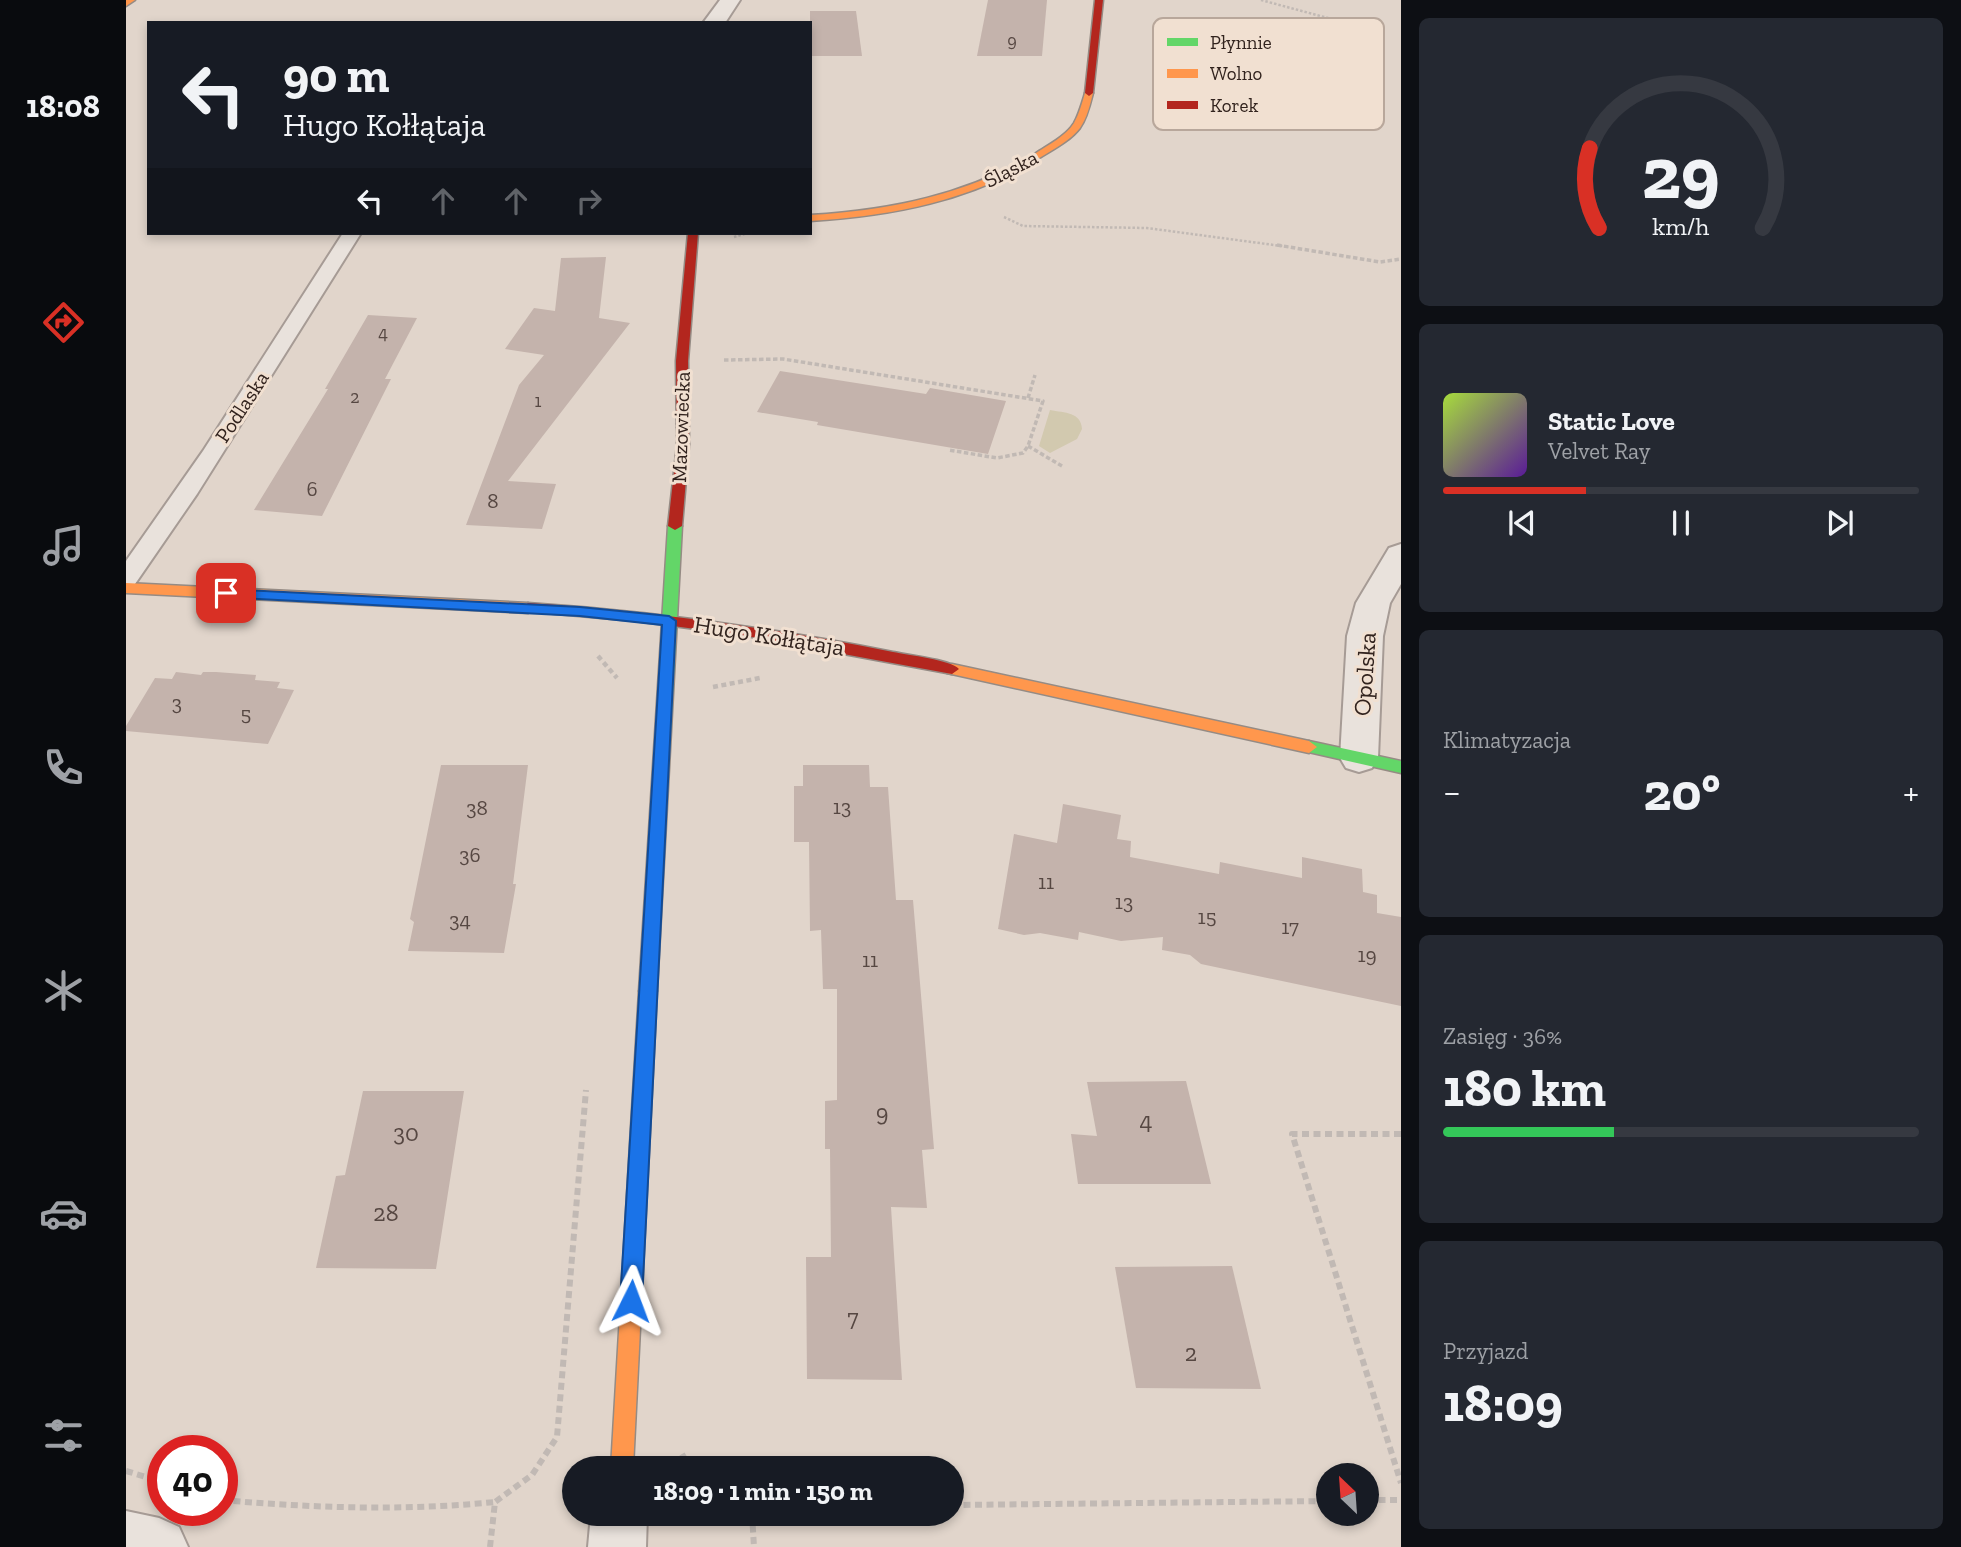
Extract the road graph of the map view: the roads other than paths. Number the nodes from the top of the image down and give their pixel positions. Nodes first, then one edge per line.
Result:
1 (131, 0) edge
2 (730, 0) edge
3 (1099, 0) edge
4 (126, 4) edge
5 (715, 21) edge
6 (812, 218) edge
7 (351, 235) edge
8 (693, 235) edge
9 (1401, 555) edge
10 (126, 578) edge
11 (126, 588) edge
12 (669, 621) junction
13 (1359, 758) junction
14 (1401, 767) edge
15 (623, 1456) edge
16 (618, 1526) edge
17 (126, 1540) edge
18 (159, 1547) edge
19 (617, 1547) edge

1 - 4 street
2 - 5 street
3 - 6 street, Śląska
7 - 10 lane, Podlaska
8 - 12 street, Mazowiecka
9 - 13 street, Opolska
11 - 12 street, Hugo Kołłątaja
12 - 13 street, Hugo Kołłątaja
12 - 15 street, Mazowiecka
13 - 14 street, Hugo Kołłątaja
16 - 19 street
17 - 18 street

